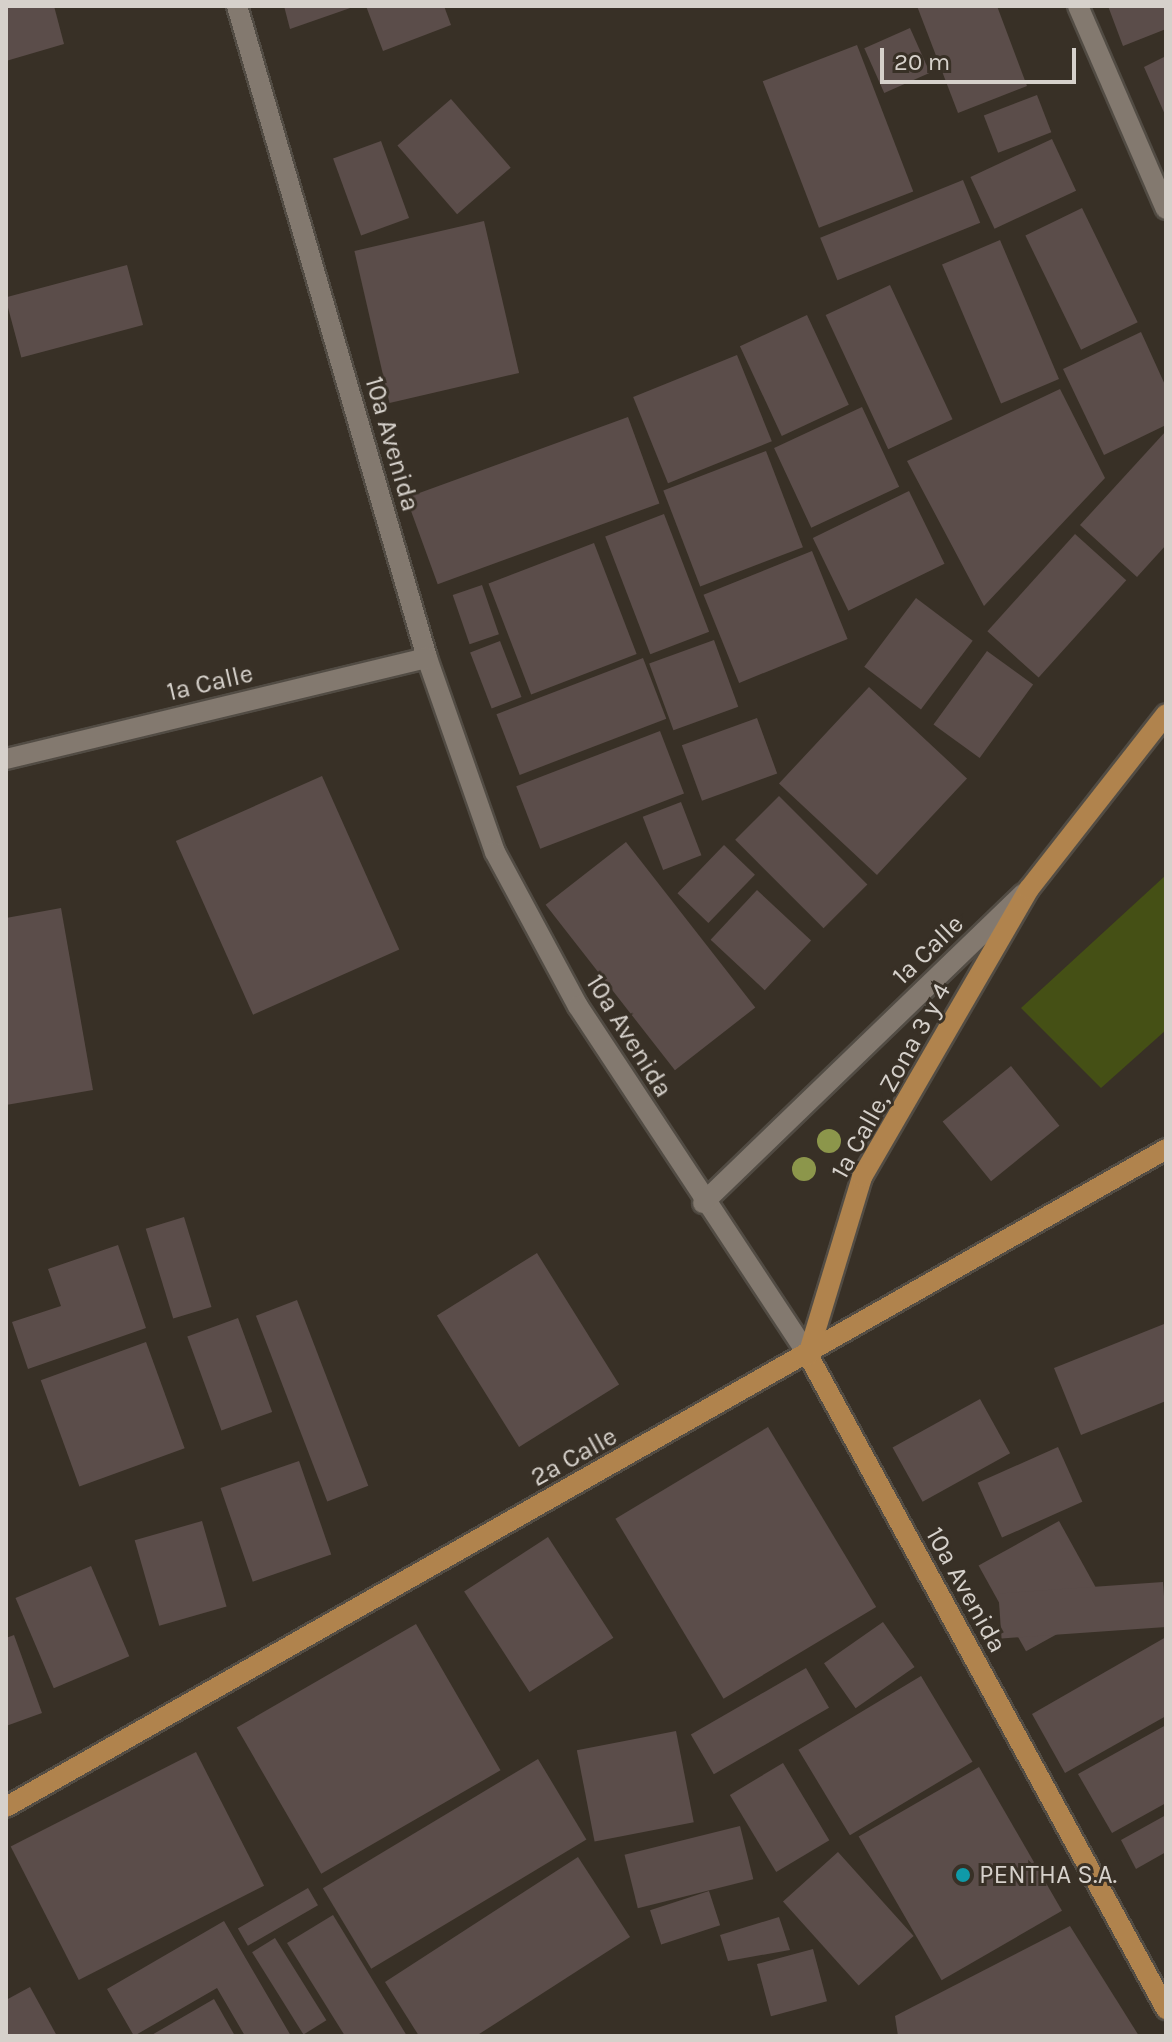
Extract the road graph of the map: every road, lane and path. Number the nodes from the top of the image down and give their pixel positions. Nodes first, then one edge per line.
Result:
1 (237, 6) edge
2 (1078, 6) edge
3 (1166, 209) edge
4 (427, 658) junction
5 (1166, 714) edge
6 (6, 759) edge
7 (1029, 889) junction
8 (1166, 1149) edge
9 (703, 1203) junction
10 (808, 1355) junction
11 (6, 1807) edge
12 (1166, 2009) edge

1 - 4 street, 10a Avenida
2 - 3 street
4 - 6 street, 1a Calle
4 - 9 street, 10a Avenida
5 - 7 main road, 1a Calle
7 - 9 street, 1a Calle
7 - 10 main road, 1a Calle, Zona 3 y 4
8 - 10 main road, 2a Calle
9 - 10 street, 10a Avenida
10 - 11 main road, 2a Calle
10 - 12 main road, 10a Avenida

